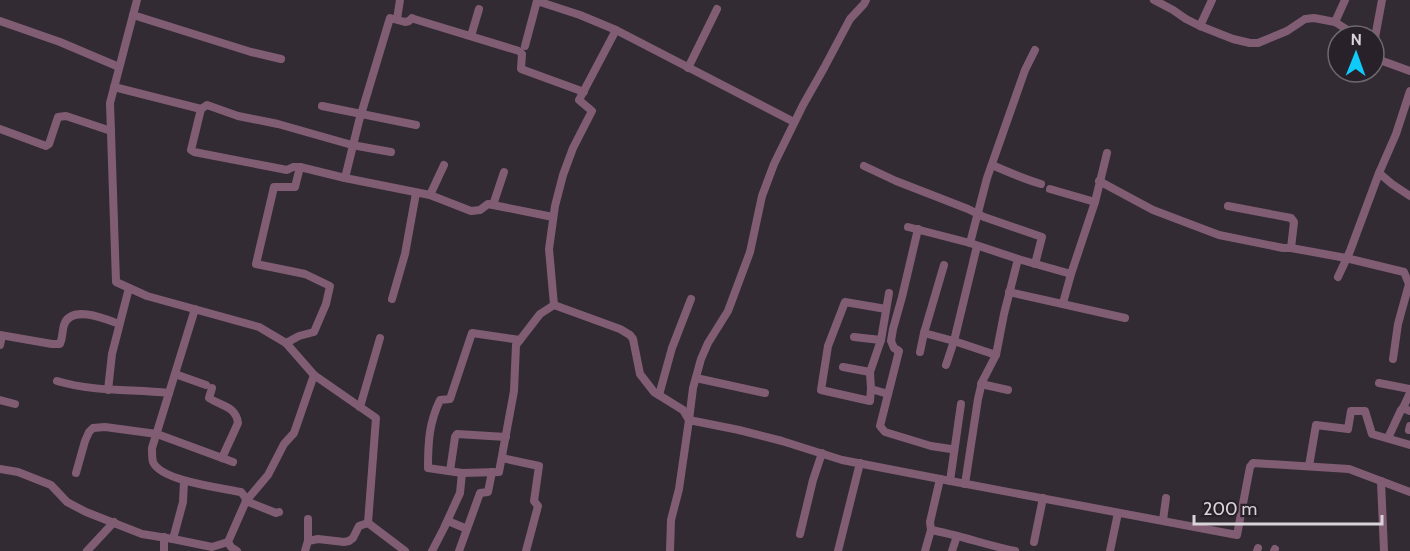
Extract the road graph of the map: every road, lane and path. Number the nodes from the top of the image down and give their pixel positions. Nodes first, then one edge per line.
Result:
1 (137, 0) edge
2 (400, 0) edge
3 (866, 0) edge
4 (1154, 0) edge
5 (1212, 0) edge
6 (1345, 0) edge
7 (1382, 0) edge
8 (537, 1) edge
9 (479, 9) dead end
10 (717, 9) dead end
11 (133, 15) junction
12 (397, 20) junction
13 (0, 21) edge
14 (1335, 22) junction
15 (1338, 24) edge
16 (1378, 24) edge
17 (1200, 26) junction
18 (615, 30) junction
19 (471, 36) junction
20 (525, 46) dead end
21 (1035, 50) dead end
22 (281, 60) dead end
23 (1386, 62) edge
24 (119, 67) junction
25 (688, 68) junction
26 (1410, 71) edge
27 (114, 87) junction
28 (1410, 91) edge
29 (584, 92) junction
30 (322, 106) dead end
31 (201, 109) junction
32 (362, 113) junction
33 (794, 122) junction
34 (416, 125) dead end
35 (0, 129) edge
36 (111, 131) junction
37 (352, 145) junction
38 (391, 152) dead end
39 (1107, 153) dead end
40 (444, 165) dead end
41 (992, 165) junction
42 (864, 166) dead end
43 (300, 167) junction
44 (504, 171) dead end
45 (1379, 173) junction
46 (345, 178) junction
47 (1099, 181) junction
48 (1041, 184) dead end
49 (1050, 189) dead end
50 (416, 193) junction
51 (430, 195) junction
52 (1410, 196) edge
53 (1095, 202) junction
54 (493, 205) junction
55 (1227, 206) dead end
56 (978, 214) junction
57 (553, 217) junction
58 (908, 227) dead end
59 (918, 229) junction
60 (973, 244) junction
61 (1291, 248) junction
62 (1346, 258) junction
63 (1018, 259) junction
64 (1035, 264) junction
65 (944, 265) dead end
66 (1071, 274) junction
67 (1338, 277) dead end
68 (1409, 284) edge
69 (129, 288) junction
70 (1009, 292) junction
71 (889, 293) dead end
72 (392, 299) dead end
73 (690, 299) dead end
74 (1063, 303) junction
75 (554, 305) junction
76 (195, 309) junction
77 (886, 309) junction
78 (1125, 318) dead end
79 (119, 324) junction
80 (924, 333) junction
81 (1, 335) edge
82 (854, 337) dead end
83 (380, 338) dead end
84 (520, 340) junction
85 (881, 340) junction
86 (954, 341) junction
87 (286, 343) junction
88 (0, 345) edge
89 (920, 352) dead end
90 (996, 355) junction
91 (1393, 359) dead end
92 (946, 365) dead end
93 (843, 367) dead end
94 (870, 372) junction
95 (175, 374) junction
96 (314, 375) junction
97 (696, 378) junction
98 (57, 381) dead end
99 (1379, 383) dead end
100 (981, 384) junction
101 (871, 389) junction
102 (108, 390) junction
103 (1008, 390) dead end
104 (1410, 391) edge
105 (169, 393) junction
106 (765, 393) dead end
107 (888, 394) junction
108 (659, 395) junction
109 (0, 400) edge
110 (15, 404) dead end
111 (961, 404) dead end
112 (360, 407) junction
113 (1407, 409) edge
114 (689, 420) junction
115 (157, 434) junction
116 (506, 437) junction
117 (1388, 438) junction
118 (1410, 445) edge
119 (954, 451) junction
120 (822, 453) junction
121 (222, 458) junction
122 (502, 458) junction
123 (233, 462) dead end
124 (860, 463) junction
125 (1309, 466) junction
126 (0, 469) edge
127 (450, 471) junction
128 (492, 472) junction
129 (76, 473) dead end
130 (462, 473) junction
131 (940, 479) junction
132 (184, 481) junction
133 (950, 481) junction
134 (1381, 481) junction
135 (965, 484) junction
136 (1410, 492) edge
137 (1043, 498) junction
138 (1166, 498) dead end
139 (246, 501) junction
140 (279, 512) dead end
141 (1118, 513) junction
142 (308, 519) dead end
143 (1163, 520) junction
144 (448, 521) junction
145 (114, 522) junction
146 (368, 523) junction
147 (467, 529) junction
148 (931, 530) junction
149 (800, 534) dead end
150 (957, 536) junction
151 (168, 538) junction
152 (308, 541) junction
153 (228, 542) junction
154 (1034, 542) dead end
155 (343, 547) edge
156 (197, 548) edge
157 (87, 551) edge
158 (164, 551) edge
159 (237, 551) edge
160 (305, 551) edge
161 (405, 551) edge
162 (432, 551) edge
163 (459, 551) edge
164 (526, 551) edge
165 (670, 551) edge
166 (838, 551) edge
167 (925, 551) edge
168 (952, 551) edge
169 (1015, 551) edge
170 (1110, 551) edge
171 (1384, 551) edge

1 - 11 street
2 - 12 street
3 - 33 street
4 - 17 street
5 - 17 street
6 - 14 street
7 - 16 street
8 - 18 street
8 - 20 street
9 - 19 street
10 - 25 street
11 - 22 street
11 - 24 street
12 - 19 street
12 - 32 street
13 - 24 street
14 - 15 street
14 - 17 street
18 - 25 street
18 - 29 street
19 - 29 street
21 - 41 street
23 - 26 street
24 - 27 street
25 - 33 street
27 - 31 street
27 - 36 street
28 - 45 street
29 - 57 street
30 - 32 street
31 - 37 street
31 - 43 street
32 - 34 street
32 - 37 street
33 - 97 street
35 - 36 street
36 - 69 street
37 - 38 street
37 - 46 street
39 - 47 street
40 - 51 street
41 - 48 street
41 - 56 street
42 - 56 street
43 - 46 street
43 - 87 street
44 - 54 street
45 - 52 street
45 - 62 street
46 - 50 street
47 - 53 street
47 - 61 street
49 - 53 street
50 - 51 street
50 - 72 street
51 - 54 street
53 - 66 street
54 - 57 street
55 - 61 street
56 - 60 street
56 - 64 street
57 - 75 street
58 - 59 street
59 - 60 street
59 - 107 street
60 - 63 street
60 - 86 street
61 - 62 street
62 - 67 street
62 - 68 street
63 - 64 street
63 - 70 street
64 - 66 street
65 - 80 street
66 - 74 street
68 - 91 street
69 - 76 street
69 - 79 street
70 - 74 street
70 - 90 street
71 - 77 street
73 - 108 street
74 - 78 street
75 - 84 street
75 - 108 street
76 - 87 street
76 - 95 street
77 - 85 street
77 - 101 street
79 - 81 street
79 - 102 street
80 - 86 street
80 - 89 street
81 - 88 street
82 - 85 street
83 - 112 street
84 - 116 street
84 - 127 street
85 - 94 street
86 - 90 street
86 - 92 street
87 - 96 street
90 - 100 street
93 - 94 street
94 - 101 street
95 - 105 street
95 - 121 street
96 - 112 street
96 - 139 street
97 - 106 street
97 - 114 street
98 - 102 street
99 - 104 street
100 - 103 street
100 - 135 street
101 - 107 street
102 - 105 street
104 - 113 street
105 - 115 street
107 - 119 street
108 - 114 street
109 - 110 street
111 - 119 street
112 - 146 street
113 - 117 street
114 - 120 street
114 - 165 street
115 - 121 street
115 - 129 street
115 - 132 street
116 - 122 street
116 - 127 street
117 - 118 street
117 - 125 street
119 - 133 street
120 - 124 street
120 - 149 street
121 - 123 street
122 - 128 street
122 - 164 street
124 - 131 street
124 - 166 street
125 - 134 street
125 - 143 street
126 - 145 street
127 - 130 street
128 - 130 street
128 - 147 street
130 - 144 street
131 - 133 street
131 - 148 street
132 - 139 street
132 - 151 street
133 - 135 street
134 - 136 street
134 - 171 street
135 - 137 street
137 - 141 street
137 - 154 street
138 - 143 street
139 - 140 street
139 - 153 street
141 - 143 street
141 - 170 street
142 - 152 street
144 - 147 street
144 - 162 street
145 - 151 street
145 - 157 street
146 - 155 street
146 - 161 street
147 - 163 street
148 - 150 street
148 - 167 street
150 - 168 street
150 - 169 street
151 - 156 street
151 - 158 street
152 - 155 street
152 - 160 street
153 - 156 street
153 - 159 street

